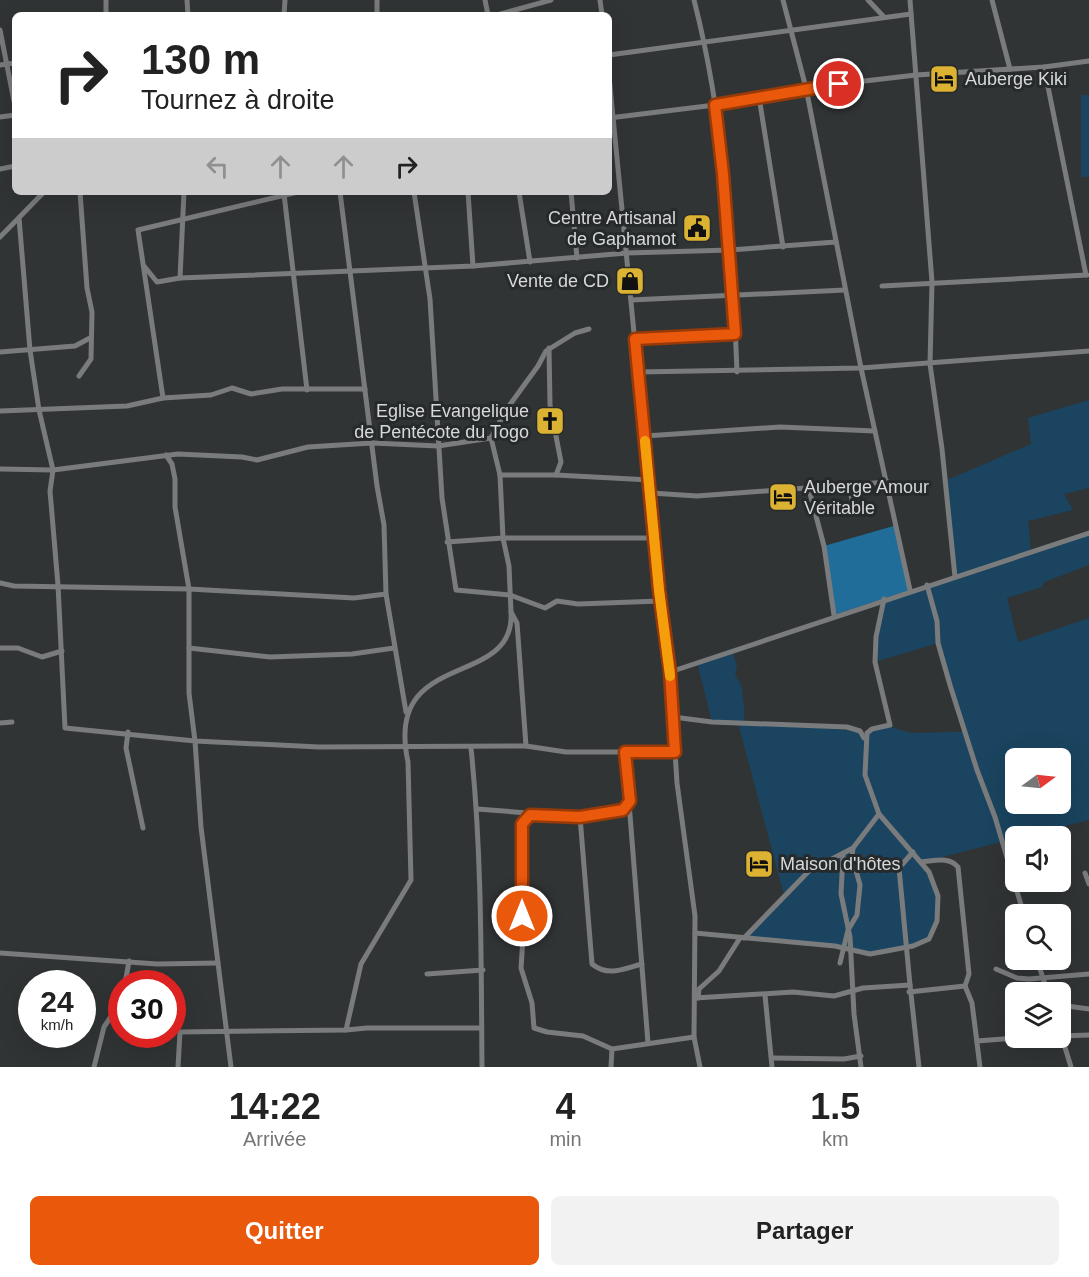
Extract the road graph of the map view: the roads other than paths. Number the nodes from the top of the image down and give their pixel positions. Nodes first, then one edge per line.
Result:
1 (551, 0) edge
2 (693, 0) edge
3 (783, 0) edge
4 (868, 0) edge
5 (910, 0) edge
6 (992, 0) edge
7 (508, 12) edge
8 (911, 14) junction
9 (884, 17) junction
10 (790, 29) junction
11 (0, 30) edge
12 (704, 41) junction
13 (612, 55) edge
14 (1089, 61) edge
15 (8, 63) junction
16 (12, 63) edge
17 (0, 65) edge
18 (1044, 67) junction
19 (1010, 69) junction
20 (916, 75) junction
21 (12, 88) edge
22 (806, 88) junction
23 (759, 97) junction
24 (715, 105) junction
25 (612, 117) edge
26 (612, 126) edge
27 (39, 195) edge
28 (80, 195) edge
29 (184, 195) edge
30 (276, 195) edge
31 (284, 195) edge
32 (340, 195) edge
33 (414, 195) edge
34 (468, 195) edge
35 (519, 195) edge
36 (571, 195) edge
37 (19, 218) junction
38 (184, 218) junction
39 (0, 237) edge
40 (836, 242) junction
41 (783, 247) junction
42 (730, 250) junction
43 (627, 253) junction
44 (577, 258) junction
45 (530, 262) junction
46 (144, 266) junction
47 (424, 266) junction
48 (473, 266) junction
49 (350, 270) junction
50 (293, 274) junction
51 (1088, 275) edge
52 (180, 278) junction
53 (932, 282) junction
54 (882, 286) dead end
55 (845, 290) junction
56 (734, 297) junction
57 (631, 300) junction
58 (590, 329) dead end
59 (735, 334) junction
60 (90, 338) junction
61 (635, 339) junction
62 (549, 348) junction
63 (30, 350) junction
64 (1089, 351) edge
65 (0, 352) edge
66 (930, 364) junction
67 (861, 368) junction
68 (638, 372) junction
69 (737, 372) junction
70 (79, 376) dead end
71 (365, 389) junction
72 (307, 390) junction
73 (163, 398) junction
74 (39, 410) junction
75 (0, 411) edge
76 (875, 431) junction
77 (645, 436) junction
78 (491, 438) junction
79 (372, 443) junction
80 (438, 446) junction
81 (166, 455) junction
82 (0, 469) edge
83 (53, 470) junction
84 (500, 475) junction
85 (556, 475) junction
86 (650, 480) junction
87 (888, 482) junction
88 (850, 484) junction
89 (808, 486) junction
90 (651, 493) junction
91 (853, 512) dead end
92 (1089, 533) edge
93 (503, 538) junction
94 (655, 538) junction
95 (447, 542) junction
96 (955, 577) junction
97 (0, 583) edge
98 (58, 585) junction
99 (927, 585) junction
100 (189, 590) junction
101 (910, 590) junction
102 (386, 594) junction
103 (510, 595) junction
104 (884, 598) junction
105 (660, 601) junction
106 (511, 612) junction
107 (834, 615) junction
108 (0, 648) edge
109 (189, 648) junction
110 (394, 648) junction
111 (62, 651) junction
112 (670, 672) junction
113 (406, 712) junction
114 (673, 717) junction
115 (12, 722) dead end
116 (0, 723) edge
117 (128, 732) junction
118 (864, 738) junction
119 (195, 741) junction
120 (526, 746) junction
121 (471, 747) junction
122 (405, 748) junction
123 (625, 752) junction
124 (675, 752) junction
125 (630, 801) junction
126 (477, 809) junction
127 (879, 814) junction
128 (530, 815) junction
129 (580, 817) junction
130 (143, 828) dead end
131 (853, 848) junction
132 (913, 852) junction
133 (843, 855) junction
134 (921, 862) junction
135 (1085, 873) dead end
136 (1089, 884) edge
137 (1020, 904) edge
138 (848, 930) junction
139 (695, 933) junction
140 (742, 938) junction
141 (907, 945) junction
142 (842, 949) junction
143 (850, 951) junction
144 (0, 953) edge
145 (129, 961) junction
146 (218, 963) junction
147 (840, 963) dead end
148 (642, 964) junction
149 (996, 969) dead end
150 (127, 970) edge
151 (483, 970) junction
152 (1041, 970) edge
153 (427, 974) dead end
154 (1089, 974) edge
155 (1043, 977) junction
156 (1045, 982) edge
157 (964, 986) junction
158 (909, 988) junction
159 (853, 992) junction
160 (765, 995) junction
161 (696, 998) junction
162 (1071, 1007) edge
163 (1089, 1009) edge
164 (108, 1021) edge
165 (481, 1028) junction
166 (228, 1030) junction
167 (346, 1030) junction
168 (1071, 1035) edge
169 (1089, 1035) edge
170 (694, 1037) junction
171 (1005, 1039) edge
172 (977, 1041) junction
173 (648, 1043) junction
174 (1065, 1048) edge
175 (612, 1049) junction
176 (861, 1056) junction
177 (771, 1058) junction
178 (94, 1067) edge
179 (178, 1067) edge
180 (231, 1067) edge
181 (482, 1067) edge
182 (611, 1067) edge
183 (700, 1067) edge
184 (772, 1067) edge
185 (861, 1067) edge
186 (919, 1067) edge
187 (980, 1067) edge
188 (1071, 1067) edge

1 - 7 street
2 - 12 street
3 - 10 street
4 - 9 street
5 - 8 street
6 - 19 street
8 - 9 street
8 - 20 street
9 - 10 street
10 - 12 street
10 - 22 street
11 - 15 street
12 - 13 street
12 - 24 street
14 - 18 street
15 - 16 street
15 - 17 street
15 - 21 street
18 - 19 street
18 - 51 street
19 - 20 street
20 - 22 street
20 - 53 street
22 - 23 street
22 - 40 street
23 - 24 street
23 - 41 street
24 - 25 street
24 - 42 street
26 - 43 street
27 - 37 street
28 - 60 street
29 - 38 street
30 - 38 street
31 - 50 street
32 - 49 street
33 - 47 street
34 - 48 street
35 - 45 street
36 - 44 street
37 - 39 street
37 - 63 street
38 - 46 street
38 - 52 street
40 - 41 street
40 - 55 street
41 - 42 street
42 - 43 street
42 - 56 street
43 - 44 street
43 - 57 street
44 - 45 street
45 - 48 street
46 - 52 street
46 - 73 street
47 - 48 street
47 - 49 street
47 - 80 street
49 - 50 street
49 - 71 street
50 - 52 street
50 - 72 street
51 - 53 street
53 - 54 street
53 - 66 street
55 - 56 street
55 - 67 street
56 - 57 street
56 - 59 street
57 - 61 street
58 - 62 street
59 - 61 street
59 - 69 street
60 - 63 street
60 - 70 street
61 - 68 street
62 - 78 street
62 - 85 street
63 - 65 street
63 - 74 street
64 - 66 street
66 - 67 street
66 - 96 street
67 - 69 street
67 - 76 street
68 - 69 street
68 - 77 street
71 - 72 street
71 - 79 street
72 - 73 street
73 - 74 street
74 - 75 street
74 - 83 street
76 - 77 street
76 - 87 street
77 - 86 street
78 - 80 street
78 - 84 street
79 - 80 street
79 - 81 street
79 - 102 street
80 - 95 street
81 - 83 street
81 - 100 street
82 - 83 street
83 - 98 street
84 - 85 street
84 - 93 street
85 - 86 street
86 - 90 street
87 - 88 street
87 - 101 street
88 - 89 street
88 - 91 street
89 - 90 street
89 - 107 street
90 - 94 street
92 - 96 street
93 - 94 street
93 - 95 street
93 - 103 street
94 - 105 street
95 - 103 street
96 - 99 street
97 - 98 street
98 - 100 street
98 - 111 street
99 - 101 street
99 - 137 street
100 - 102 street
100 - 109 street
101 - 104 street
102 - 110 street
103 - 105 street
103 - 106 street
104 - 107 street
104 - 118 street
105 - 112 street
106 - 113 street
106 - 120 street
107 - 112 street
108 - 111 street
109 - 110 street
109 - 119 street
110 - 113 street
111 - 117 street
112 - 114 street
113 - 122 street
114 - 118 street
114 - 124 street
115 - 116 street
117 - 119 street
117 - 130 street
118 - 127 street
119 - 122 street
119 - 146 street
120 - 121 street
120 - 123 street
121 - 122 street
121 - 126 street
122 - 167 street
123 - 124 street
123 - 125 street
124 - 139 street
125 - 129 street
125 - 148 street
126 - 128 street
126 - 151 street
127 - 131 street
127 - 132 street
128 - 129 street
128 - 175 street
129 - 148 street
131 - 133 street
131 - 138 street
132 - 134 street
132 - 141 street
133 - 138 street
133 - 140 street
134 - 141 street
134 - 157 street
135 - 136 street
138 - 142 street
138 - 143 street
139 - 140 street
139 - 161 street
140 - 142 street
140 - 161 street
141 - 143 street
141 - 158 street
142 - 143 street
142 - 147 street
143 - 159 street
144 - 145 street
145 - 146 street
145 - 150 street
146 - 166 street
148 - 173 street
149 - 155 street
151 - 153 street
151 - 165 street
152 - 155 street
154 - 155 street
155 - 156 street
157 - 158 street
157 - 172 street
158 - 159 street
158 - 186 street
159 - 160 street
159 - 176 street
160 - 161 street
160 - 177 street
161 - 170 street
162 - 163 street
164 - 178 street
165 - 167 street
165 - 181 street
166 - 167 street
166 - 179 street
166 - 180 street
168 - 169 street
170 - 173 street
170 - 183 street
171 - 172 street
172 - 187 street
173 - 175 street
174 - 188 street
175 - 182 street
176 - 177 street
176 - 185 street
177 - 184 street

